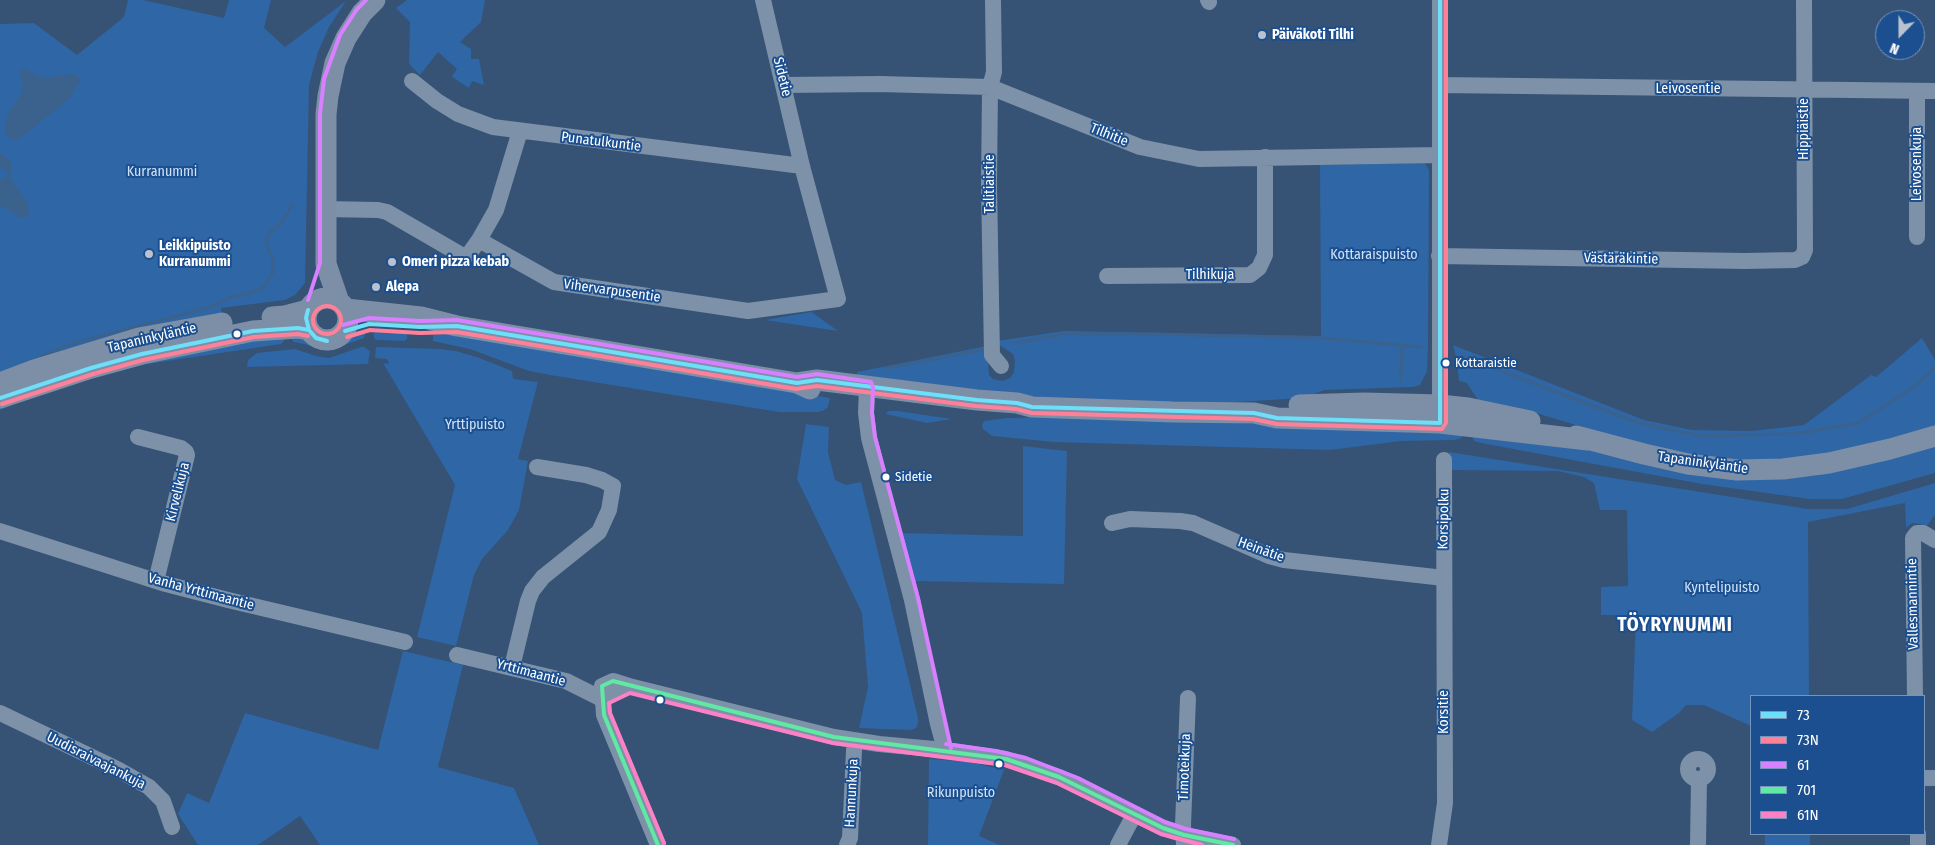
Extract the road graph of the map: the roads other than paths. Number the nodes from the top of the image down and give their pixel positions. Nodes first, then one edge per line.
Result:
1 (375, 0) edge
2 (762, 0) edge
3 (993, 0) edge
4 (1440, 0) edge
5 (1804, 0) edge
6 (412, 81) dead end
7 (784, 85) junction
8 (1440, 85) junction
9 (990, 87) junction
10 (1804, 90) junction
11 (1917, 91) junction
12 (1935, 91) edge
13 (520, 131) junction
14 (1440, 155) junction
15 (1265, 157) junction
16 (802, 166) junction
17 (325, 209) junction
18 (1917, 237) dead end
19 (479, 240) junction
20 (1439, 256) junction
21 (1802, 257) joint
22 (326, 264) junction
23 (1107, 276) dead end
24 (838, 299) joint
25 (342, 306) junction
26 (310, 314) junction
27 (457, 326) junction
28 (345, 331) junction
29 (1001, 366) dead end
30 (0, 383) edge
31 (866, 394) junction
32 (0, 398) edge
33 (1440, 414) junction
34 (1935, 436) edge
35 (138, 437) dead end
36 (1444, 460) dead end
37 (536, 467) dead end
38 (1112, 523) dead end
39 (0, 531) edge
40 (1935, 540) edge
41 (1444, 578) junction
42 (156, 581) junction
43 (405, 642) dead end
44 (457, 655) dead end
45 (512, 668) junction
46 (1915, 695) edge
47 (1188, 698) dead end
48 (602, 699) junction
49 (0, 713) edge
50 (856, 741) junction
51 (945, 750) junction
52 (1699, 779) dead end
53 (1134, 815) junction
54 (172, 827) dead end
55 (1184, 840) edge
56 (658, 845) edge
57 (847, 845) edge
58 (1118, 845) edge
59 (1233, 845) edge
60 (1439, 845) edge
61 (1698, 845) edge

1 - 17 main road
2 - 7 street, Sidetie
3 - 9 street, Talitiaistie
4 - 8 street
5 - 10 street, Hippiäistie
6 - 13 street, Punatulkuntie
7 - 9 street, Tilhitie
7 - 16 street, Sidetie
8 - 10 street, Leivosentie
8 - 14 street
9 - 15 street, Tilhitie
9 - 29 street, Talitiaistie
10 - 11 street, Leivosentie
10 - 21 street, Hippiäistie
11 - 12 street, Leivosentie
11 - 18 street, Leivosenkuja
13 - 16 street, Punatulkuntie
13 - 19 street
14 - 15 street, Tilhitie
14 - 20 street
15 - 23 street, Tilhikuja
16 - 24 street, Sidetie
17 - 19 street
17 - 22 main road
19 - 24 street, Vihervarpusentie
20 - 21 street, Västäräkintie
20 - 33 street
22 - 25 main road
22 - 26 main road
25 - 26 main road
25 - 27 main road, Tapaninkyläntie
25 - 28 main road
26 - 28 main road
26 - 30 main road, Tapaninkyläntie
26 - 32 main road, Tapaninkyläntie
27 - 28 main road, Tapaninkyläntie
27 - 31 main road, Tapaninkyläntie
31 - 33 main road, Tapaninkyläntie
31 - 51 street
33 - 34 main road, Tapaninkyläntie
35 - 42 street, Kirvelikuja
36 - 41 street, Korsipolku
37 - 45 street
38 - 41 street, Heinätie
39 - 42 street, Vanha Yrttimaantie
40 - 46 street, Vallesmannintie
41 - 60 street, Korsitie
42 - 43 street, Vanha Yrttimaantie
44 - 45 street, Yrttimaantie
45 - 48 street, Yrttimaantie
47 - 55 street, Timoteikuja
48 - 50 street
48 - 56 street
49 - 54 street, Uudisraivaajankuja
50 - 51 street
50 - 57 street, Hannunkuja
51 - 53 street
52 - 61 street
53 - 55 street
53 - 58 street
55 - 59 street

